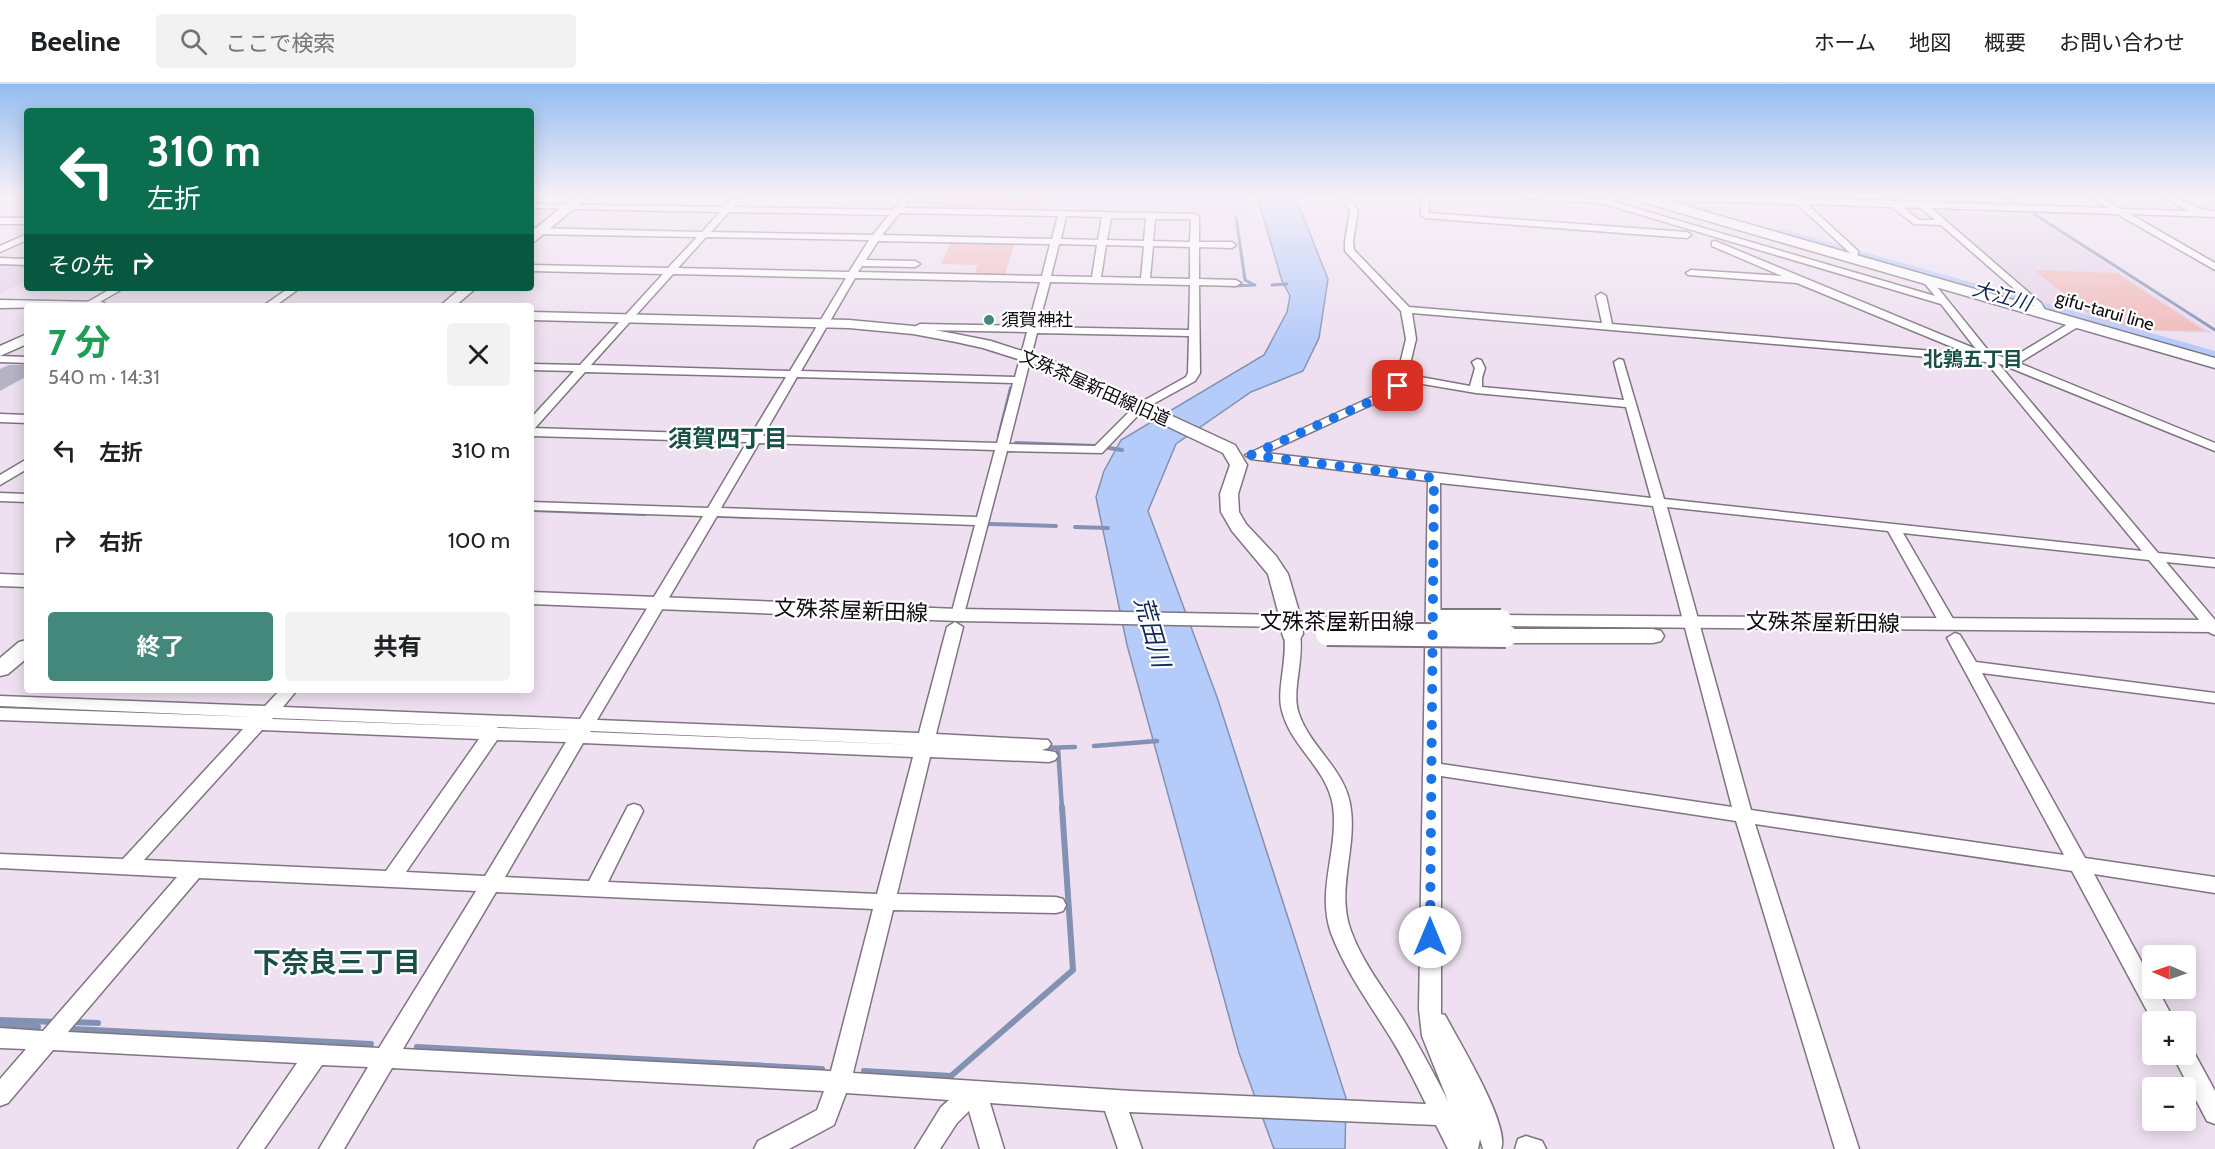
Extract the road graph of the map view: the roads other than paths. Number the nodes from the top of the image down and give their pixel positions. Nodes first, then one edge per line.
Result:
1 (695, 246) edge
2 (870, 246) edge
3 (1055, 246) edge
4 (1102, 246) edge
5 (1148, 246) edge
6 (1196, 246) edge
7 (1350, 246) edge
8 (1717, 246) edge
9 (1749, 246) edge
10 (1817, 246) edge
11 (1844, 246) edge
12 (1968, 246) edge
13 (2178, 246) edge
14 (1853, 255) junction
15 (0, 259) edge
16 (24, 260) edge
17 (860, 263) junction
18 (915, 264) dead end
19 (2215, 267) edge
20 (534, 270) edge
21 (669, 273) junction
22 (1691, 273) dead end
23 (851, 277) junction
24 (1926, 279) junction
25 (1096, 280) junction
26 (1799, 280) junction
27 (1046, 281) junction
28 (1145, 281) junction
29 (1236, 283) dead end
30 (1195, 284) junction
31 (114, 291) edge
32 (291, 291) edge
33 (465, 291) edge
34 (1601, 296) dead end
35 (1943, 302) junction
36 (92, 303) edge
37 (273, 303) edge
38 (451, 303) edge
39 (0, 304) edge
40 (24, 305) edge
41 (2039, 309) junction
42 (1406, 310) junction
43 (534, 316) edge
44 (628, 319) junction
45 (825, 323) junction
46 (2077, 323) junction
47 (1608, 327) junction
48 (1032, 328) junction
49 (913, 330) junction
50 (1193, 333) junction
51 (24, 340) edge
52 (0, 353) edge
53 (24, 355) edge
54 (1026, 355) junction
55 (1988, 358) junction
56 (0, 359) edge
57 (24, 360) edge
58 (1478, 362) dead end
59 (1619, 362) dead end
60 (2011, 363) junction
61 (2215, 363) edge
62 (534, 367) edge
63 (580, 371) junction
64 (534, 372) edge
65 (793, 376) junction
66 (1409, 378) junction
67 (1019, 382) junction
68 (1476, 390) junction
69 (1630, 404) junction
70 (1143, 409) junction
71 (0, 418) edge
72 (24, 419) edge
73 (534, 422) edge
74 (534, 432) edge
75 (756, 439) junction
76 (1003, 446) junction
77 (2214, 446) edge
78 (1245, 456) junction
79 (24, 465) edge
80 (1434, 478) junction
81 (0, 481) edge
82 (0, 490) edge
83 (24, 491) edge
84 (0, 497) edge
85 (24, 498) edge
86 (1657, 502) junction
87 (534, 507) edge
88 (534, 514) edge
89 (711, 516) junction
90 (982, 524) junction
91 (1893, 528) junction
92 (2153, 556) junction
93 (2215, 563) edge
94 (0, 580) edge
95 (24, 581) edge
96 (0, 594) edge
97 (24, 595) edge
98 (534, 598) edge
99 (655, 610) junction
100 (534, 612) edge
101 (957, 621) junction
102 (1291, 628) junction
103 (1693, 628) junction
104 (2214, 630) edge
105 (1951, 631) junction
106 (24, 649) edge
107 (1970, 666) junction
108 (0, 669) edge
109 (286, 693) edge
110 (2215, 698) edge
111 (0, 701) edge
112 (0, 714) edge
113 (263, 718) junction
114 (582, 730) junction
115 (493, 732) junction
116 (924, 744) junction
117 (1045, 750) dead end
118 (1432, 769) junction
119 (634, 811) dead end
120 (1743, 814) junction
121 (0, 861) edge
122 (2077, 865) junction
123 (127, 867) junction
124 (193, 872) junction
125 (390, 880) junction
126 (488, 885) junction
127 (2215, 885) edge
128 (594, 890) junction
129 (885, 902) junction
130 (1056, 905) dead end
131 (1430, 1009) junction
132 (2158, 1011) edge
133 (0, 1038) edge
134 (47, 1041) junction
135 (316, 1055) junction
136 (384, 1058) junction
137 (2189, 1065) edge
138 (839, 1082) junction
139 (975, 1090) junction
140 (0, 1096) edge
141 (1122, 1101) junction
142 (2215, 1113) edge
143 (1443, 1114) junction
144 (1492, 1142) dead end
145 (250, 1149) edge
146 (331, 1149) edge
147 (766, 1149) edge
148 (927, 1149) edge
149 (992, 1149) edge
150 (1130, 1149) edge
151 (1460, 1149) edge
152 (1466, 1149) edge
153 (1847, 1149) edge

1 - 21 street
2 - 17 street
3 - 27 street
4 - 25 street
5 - 28 street
6 - 30 street
7 - 42 street
8 - 26 street
9 - 35 street
10 - 14 main road, gifu-tarui line
11 - 14 street
12 - 41 street
13 - 19 street
14 - 24 main road, gifu-tarui line
15 - 16 street
17 - 18 street
17 - 23 street
20 - 21 street
21 - 23 street
21 - 44 street
22 - 26 street
23 - 27 street
23 - 45 street
24 - 35 street
24 - 41 main road, gifu-tarui line
25 - 27 street
25 - 28 street
26 - 55 street
27 - 30 street
27 - 48 street
28 - 30 street
29 - 30 street
30 - 50 street
31 - 36 street
32 - 37 street
33 - 38 street
34 - 47 street
35 - 55 street
39 - 40 street
41 - 46 main road, gifu-tarui line
42 - 47 street
42 - 66 street
43 - 44 street, 文殊茶屋新田線旧道
44 - 45 street, 文殊茶屋新田線旧道
44 - 63 street
45 - 49 street, 文殊茶屋新田線旧道
45 - 65 street
46 - 60 street
46 - 61 main road, gifu-tarui line
47 - 55 street
48 - 49 street
48 - 50 street
48 - 54 street
49 - 54 street, 文殊茶屋新田線旧道
50 - 70 street
51 - 52 street
52 - 53 street
54 - 67 street
54 - 70 street, 文殊茶屋新田線旧道
55 - 60 street
55 - 92 street
56 - 57 street
58 - 68 street
59 - 69 street
60 - 77 street
62 - 63 street
63 - 64 street
63 - 65 street
63 - 73 street
65 - 67 street
65 - 75 street
66 - 68 street
66 - 78 street
67 - 76 street
68 - 69 street
69 - 86 street
70 - 76 street
70 - 78 street, 文殊茶屋新田線旧道
71 - 72 street
74 - 75 street
75 - 76 street
75 - 89 street
76 - 90 street
78 - 80 street
78 - 102 street
79 - 81 street
80 - 86 street
80 - 118 street
82 - 83 street
84 - 85 street
86 - 91 street
86 - 103 street
87 - 89 street
88 - 89 street
89 - 90 street
89 - 99 street
90 - 101 street
91 - 92 street
91 - 105 street
92 - 93 street
92 - 104 street
94 - 95 street
96 - 97 street
98 - 99 street, 文殊茶屋新田線
99 - 100 street, 文殊茶屋新田線
99 - 101 street, 文殊茶屋新田線
99 - 114 street
101 - 102 street, 文殊茶屋新田線
101 - 116 street
102 - 103 street, 文殊茶屋新田線, bridge
102 - 143 street
103 - 105 street, 文殊茶屋新田線
103 - 120 street
104 - 105 street, 文殊茶屋新田線
105 - 107 street
106 - 108 street
107 - 110 street
107 - 122 street
109 - 113 street
111 - 113 street
112 - 113 street
113 - 114 street
113 - 115 street
113 - 123 street
114 - 115 street
114 - 116 street
114 - 126 street
115 - 125 street
116 - 117 street
116 - 129 street
118 - 120 street
118 - 131 street
119 - 128 street
120 - 122 street
120 - 153 street
121 - 123 street
122 - 127 street
122 - 132 street
123 - 124 street
124 - 125 street
124 - 134 street
125 - 126 street
126 - 128 street
126 - 136 street
128 - 129 street
129 - 130 street
129 - 138 street
131 - 144 street
131 - 152 street
133 - 134 street
134 - 135 street
134 - 140 street
135 - 136 street
135 - 145 street
136 - 138 street
136 - 146 street
137 - 142 street
138 - 139 street
138 - 147 street
139 - 141 street
139 - 148 street
139 - 149 street
141 - 143 street
141 - 150 street
143 - 151 street

